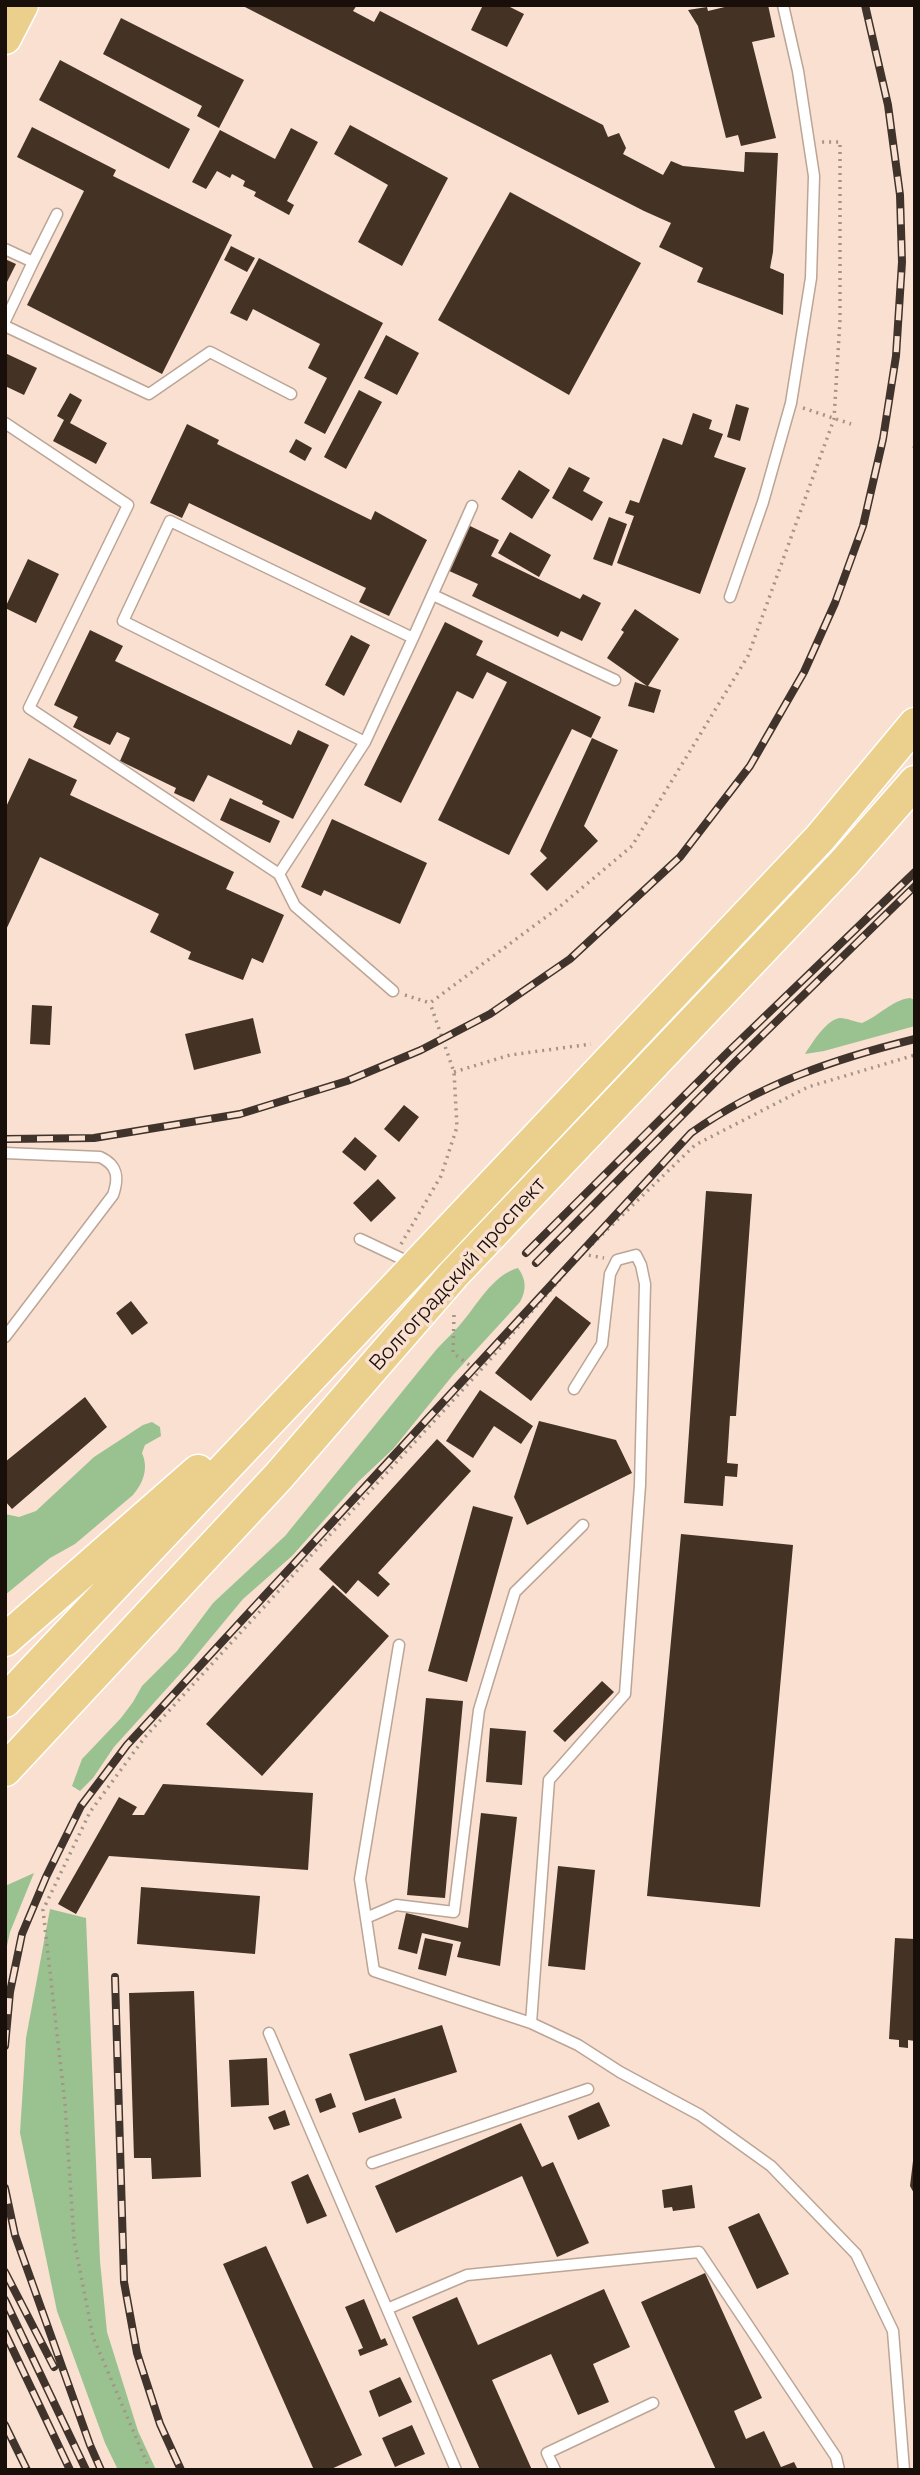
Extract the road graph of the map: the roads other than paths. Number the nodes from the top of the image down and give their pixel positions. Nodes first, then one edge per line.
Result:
1 (22, 5) edge
2 (783, 5) edge
3 (5, 38) edge
4 (57, 214) dead end
5 (5, 249) edge
6 (33, 262) junction
7 (5, 321) edge
8 (5, 327) edge
9 (291, 394) dead end
10 (5, 423) edge
11 (472, 506) dead end
12 (433, 595) junction
13 (730, 597) dead end
14 (413, 638) junction
15 (615, 680) dead end
16 (915, 724) edge
17 (365, 742) junction
18 (915, 782) edge
19 (279, 874) junction
20 (393, 990) road end
21 (5, 1153) edge
22 (360, 1239) dead end
23 (406, 1260) junction
24 (5, 1337) edge
25 (342, 1346) junction
26 (574, 1389) dead end
27 (583, 1525) dead end
28 (5, 1640) edge
29 (398, 1645) dead end
30 (5, 1701) edge
31 (5, 1770) edge
32 (366, 1918) junction
33 (531, 2023) junction
34 (269, 2033) dead end
35 (588, 2089) dead end
36 (372, 2163) dead end
37 (387, 2309) junction
38 (653, 2403) dead end
39 (456, 2470) edge
40 (555, 2470) edge
41 (839, 2470) edge
42 (904, 2470) edge

1 - 3 main road
2 - 13 lane
4 - 6 lane
5 - 6 lane
6 - 7 lane
8 - 9 lane
10 - 19 lane
11 - 12 lane
12 - 14 lane
12 - 15 lane
14 - 17 lane
14 - 17 lane
16 - 23 main road, Волгоградский проспект
17 - 19 lane
18 - 31 main road, Волгоградский проспект
19 - 20 lane
21 - 24 lane
22 - 23 lane
23 - 25 main road, Волгоградский проспект
25 - 28 main road
25 - 30 main road, Волгоградский проспект
26 - 33 lane
27 - 32 lane
29 - 32 lane
32 - 33 lane
33 - 42 lane
34 - 37 lane
35 - 36 lane
37 - 39 lane
37 - 41 lane
38 - 40 lane

